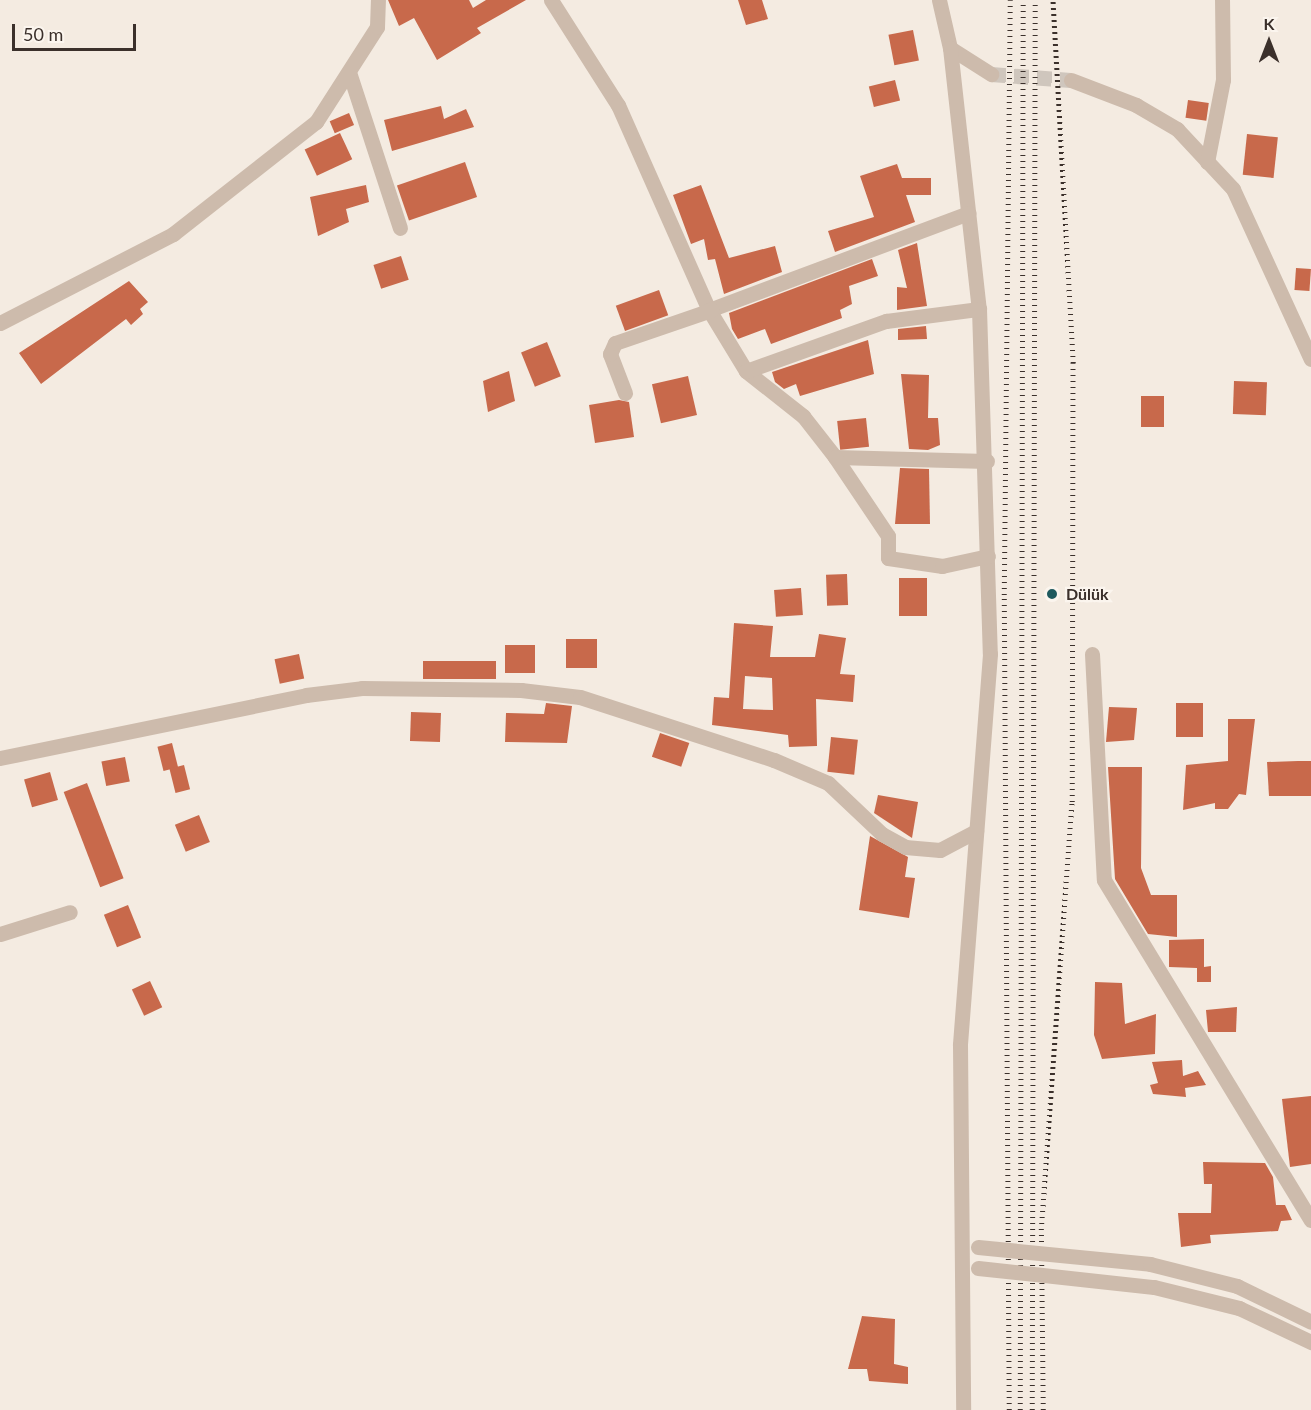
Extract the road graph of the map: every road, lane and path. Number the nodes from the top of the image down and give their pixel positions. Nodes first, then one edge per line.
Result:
1 (378, 0) edge
2 (551, 0) edge
3 (939, 0) edge
4 (1222, 0) edge
5 (950, 48) junction
6 (349, 72) junction
7 (991, 74) tunnel mouth
8 (1071, 80) tunnel mouth
9 (1207, 162) junction
10 (968, 213) junction
11 (400, 228) dead end
12 (979, 309) junction
13 (710, 310) junction
14 (0, 323) edge
15 (1311, 359) edge
16 (746, 371) junction
17 (625, 393) dead end
18 (835, 457) junction
19 (987, 461) junction
20 (988, 556) junction
21 (1092, 654) dead end
22 (0, 758) edge
23 (976, 831) junction
24 (69, 912) dead end
25 (0, 934) edge
26 (1311, 1220) edge
27 (971, 1247) junction
28 (971, 1268) junction
29 (1311, 1322) edge
30 (1311, 1342) edge
31 (963, 1410) edge

1 - 6 street
2 - 13 street
3 - 5 street
4 - 9 street
5 - 7 street
5 - 10 street
6 - 11 street
6 - 14 street
8 - 9 street
9 - 15 street
10 - 12 street
10 - 13 street
12 - 16 street
12 - 19 street
13 - 16 street
13 - 17 street
16 - 18 street
18 - 19 street
18 - 20 street
19 - 20 street
20 - 23 street
21 - 26 street
22 - 23 street
23 - 27 street
24 - 25 street
27 - 28 street
27 - 29 street, bridge
28 - 30 street, bridge
28 - 31 street

